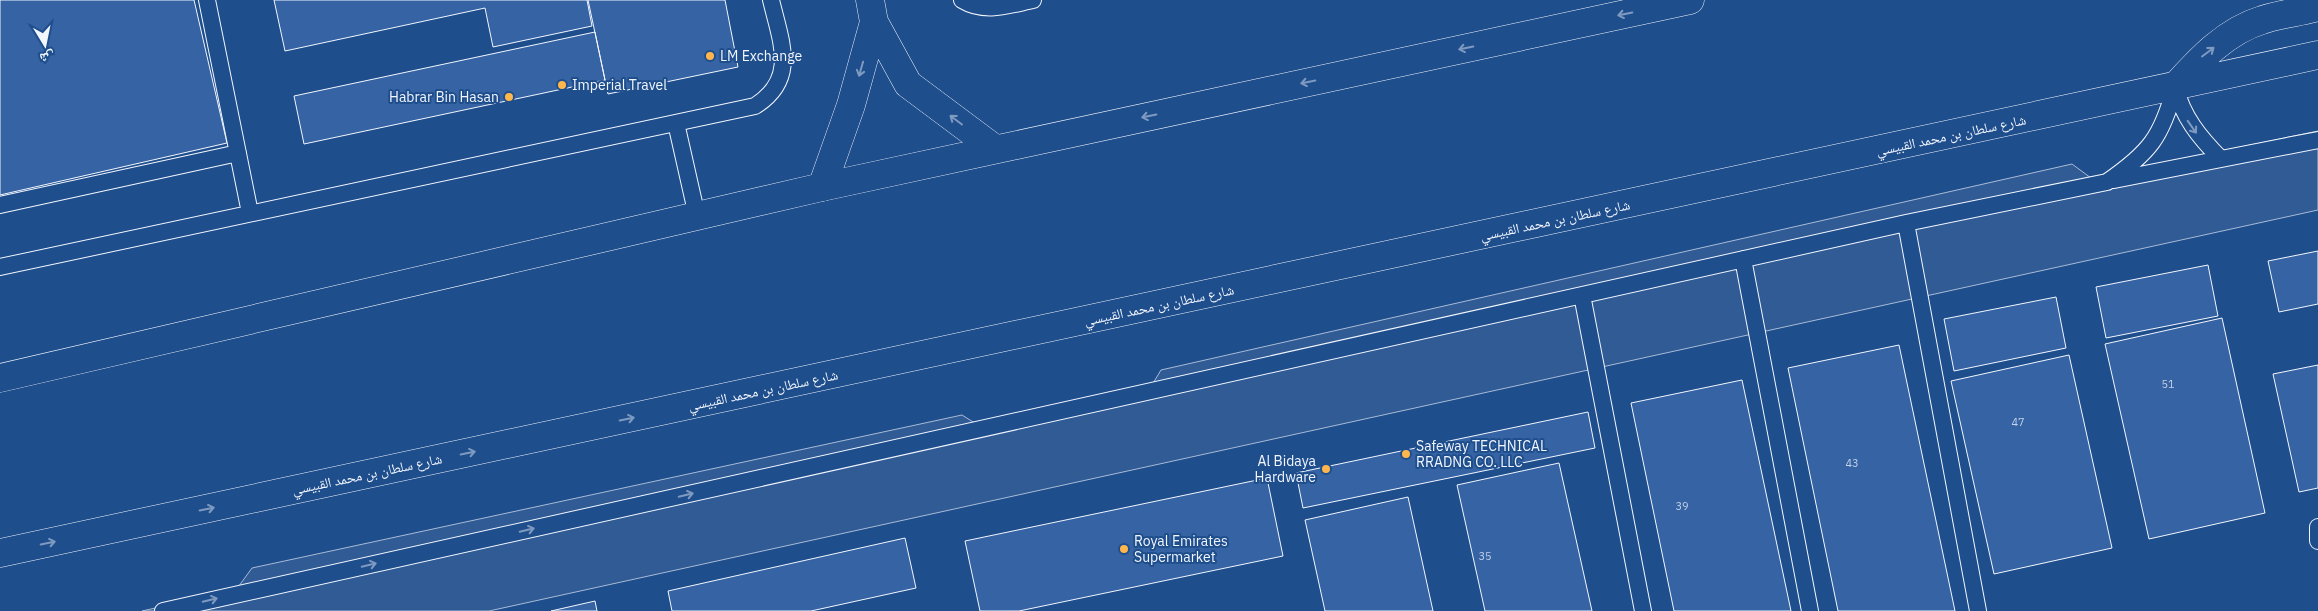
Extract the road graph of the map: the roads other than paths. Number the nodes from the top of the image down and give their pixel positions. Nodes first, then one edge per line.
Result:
1 (207, 0) edge
2 (771, 0) edge
3 (962, 0) edge
4 (1033, 0) edge
5 (1690, 0) edge
6 (2318, 7) edge
7 (872, 11) edge
8 (2318, 55) edge
9 (2175, 87) junction
10 (676, 123) junction
11 (2318, 140) edge
12 (995, 149) junction
13 (238, 153) junction
14 (2221, 159) junction
15 (2107, 182) junction
16 (822, 187) junction
17 (0, 205) edge
18 (250, 213) junction
19 (697, 216) junction
20 (1906, 223) junction
21 (1743, 259) junction
22 (0, 267) edge
23 (1582, 295) junction
24 (0, 378) edge
25 (2318, 527) edge
26 (2318, 541) edge
27 (0, 553) edge
28 (162, 611) edge
29 (1643, 611) edge
30 (1810, 611) edge
31 (1978, 611) edge

1 - 13 lane
2 - 10 lane
3 - 4 lane
5 -> 12 main road
9 -> 6 main road
12 -> 7 main road
7 -> 16 main road
8 - 9 main road, شارع سلطان بن محمد القبيسي
9 -> 14 lane
9 - 15 lane
27 -> 9 main road, شارع سلطان بن محمد القبيسي
10 - 18 lane
10 - 19 lane
11 - 14 lane
12 - 16 main road
13 - 17 lane
13 - 18 lane
14 - 15 lane
15 - 20 lane
16 - 19 main road
18 - 22 lane
19 - 24 main road
20 - 21 lane
20 - 31 lane
21 - 23 lane
21 - 30 lane
28 -> 23 lane
23 - 29 lane
25 - 26 lane

